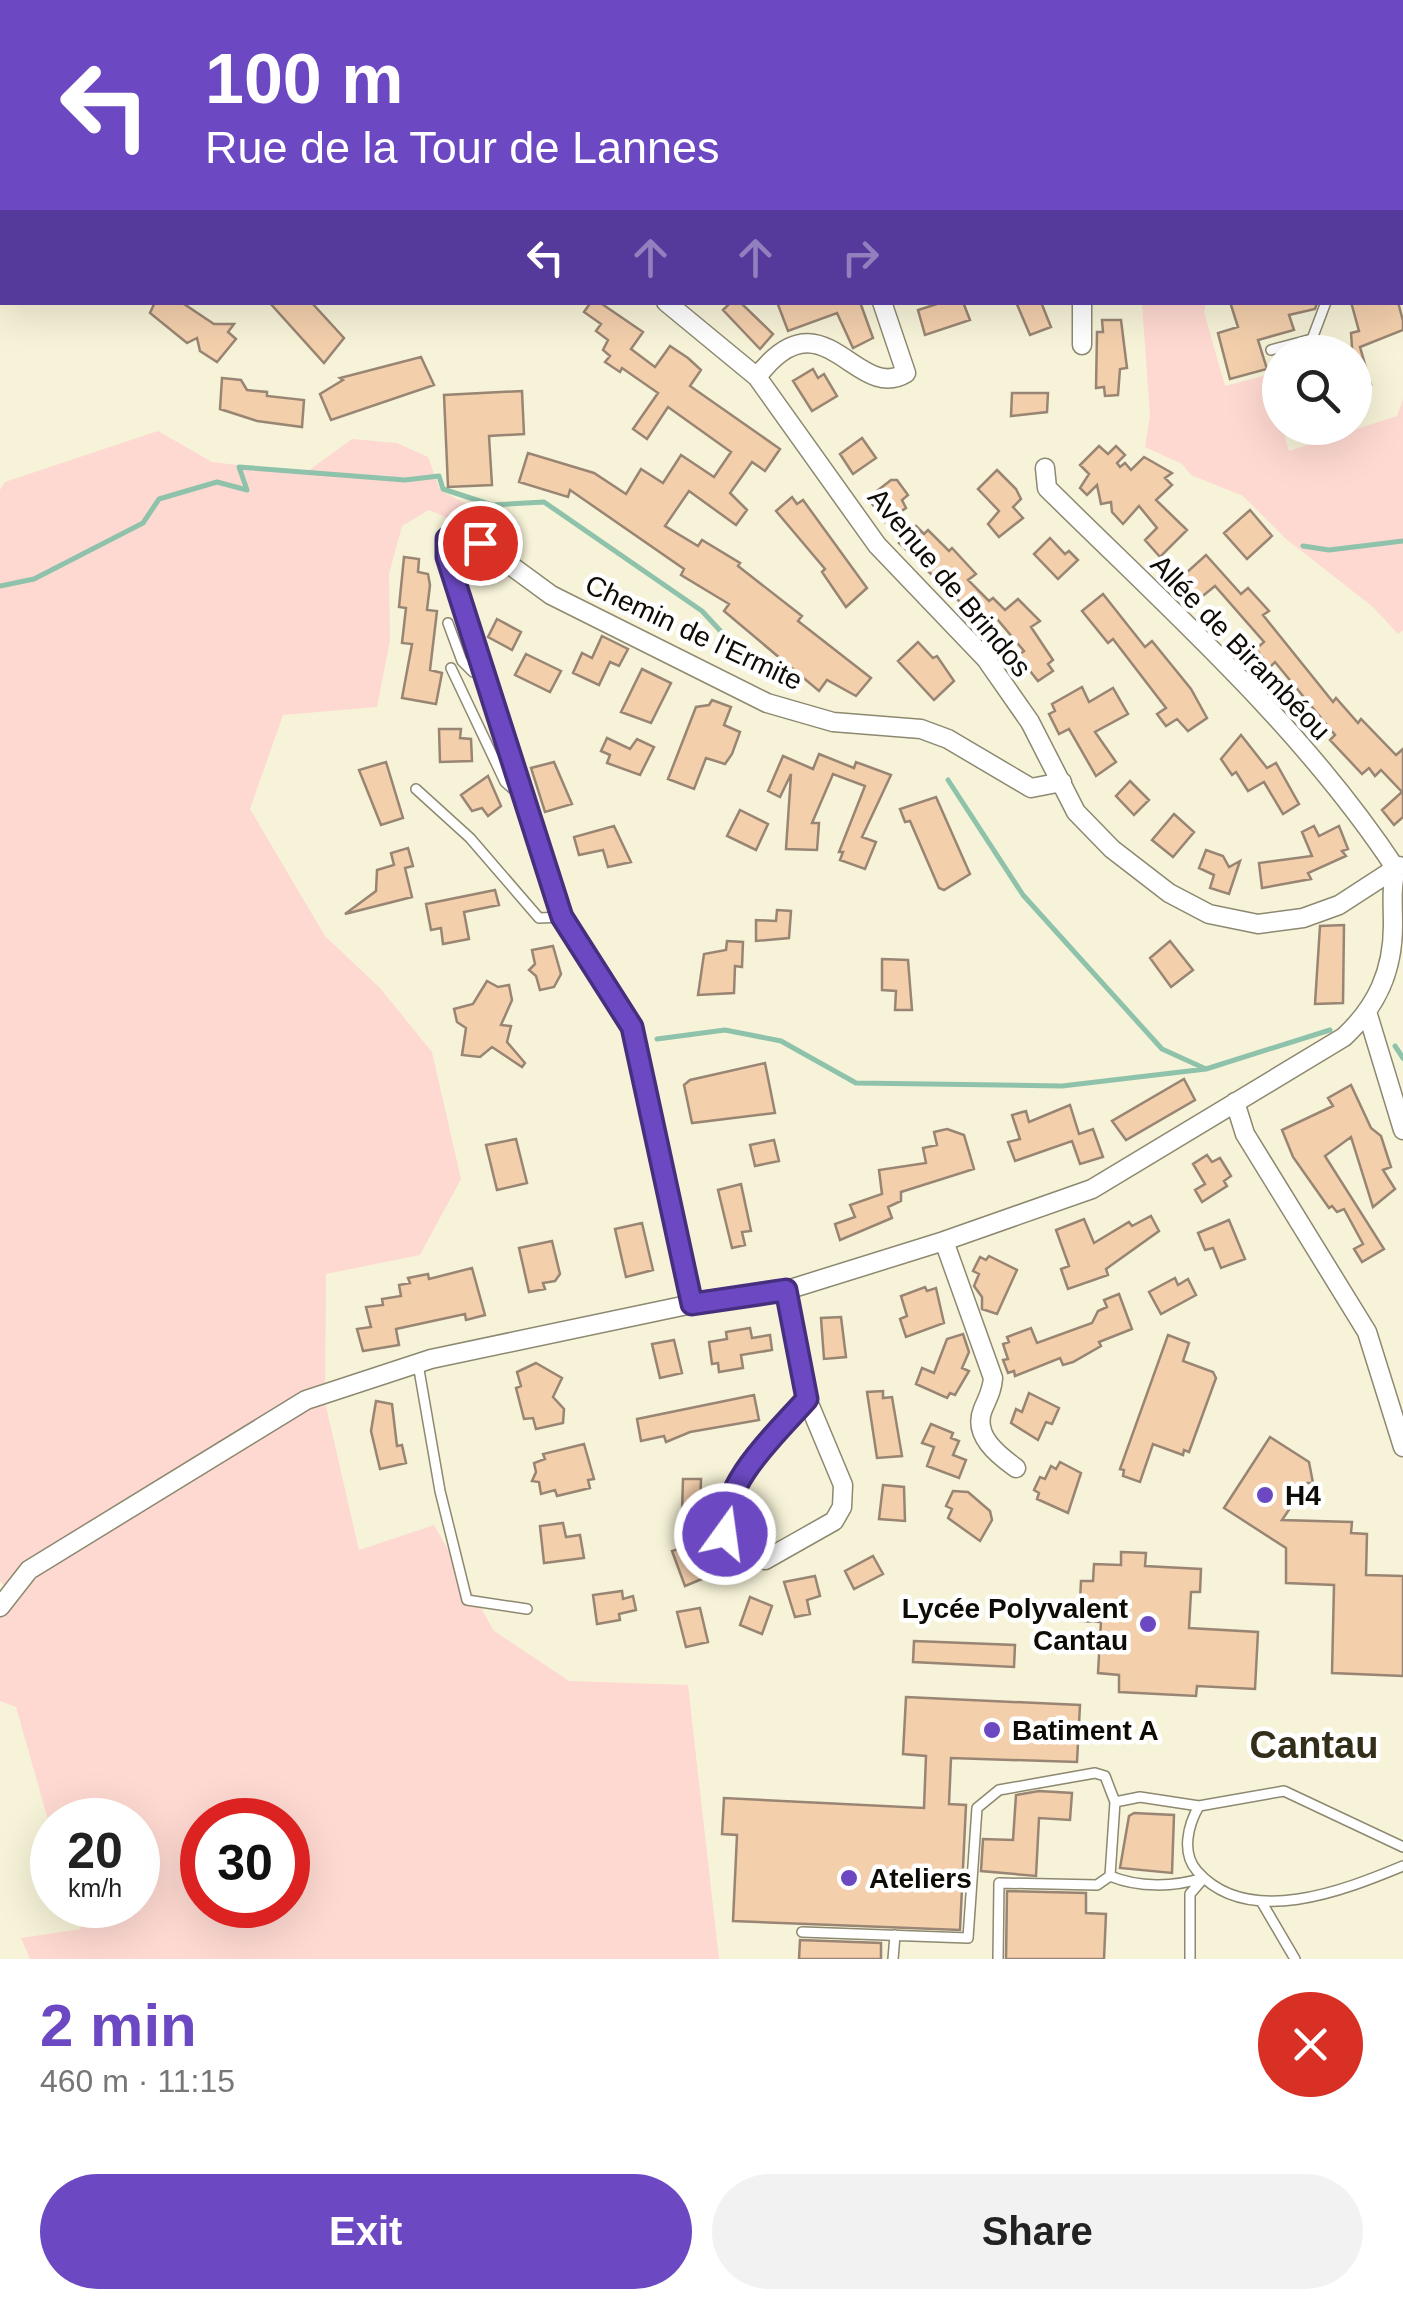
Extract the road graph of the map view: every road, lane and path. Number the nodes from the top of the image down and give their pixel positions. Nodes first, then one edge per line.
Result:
1 (670, 305) edge
2 (883, 305) edge
3 (1082, 305) edge
4 (1325, 305) edge
5 (1314, 335) edge
6 (1082, 345) dead end
7 (756, 376) junction
8 (1045, 468) dead end
9 (448, 623) dead end
10 (451, 668) dead end
11 (486, 672) junction
12 (1062, 782) junction
13 (522, 788) junction
14 (416, 789) dead end
15 (1399, 866) edge
16 (562, 917) junction
17 (1368, 1015) junction
18 (1235, 1102) junction
19 (1403, 1130) edge
20 (944, 1241) junction
21 (786, 1290) junction
22 (692, 1304) junction
23 (418, 1363) junction
24 (807, 1399) junction
25 (1403, 1447) edge
26 (1016, 1468) dead end
27 (0, 1606) edge
28 (527, 1609) dead end
29 (1116, 1802) junction
30 (1199, 1806) junction
31 (1403, 1847) edge
32 (1403, 1866) edge
33 (1110, 1876) junction
34 (1203, 1878) junction
35 (1261, 1901) junction
36 (802, 1932) dead end
37 (895, 1935) junction
38 (893, 1959) edge
39 (998, 1959) edge
40 (1190, 1959) edge
41 (1295, 1959) edge

1 - 7 street, Avenue de Brindos
2 - 7 street
3 - 6 street
4 - 5 lane
7 - 12 street, Avenue de Brindos
8 - 15 street, Allée de Birambéou
9 - 11 lane
10 - 13 lane
11 - 12 street, Chemin de l'Ermite
11 - 13 street
12 - 15 street, Avenue de Brindos
13 - 16 street
14 - 16 lane
15 - 17 street
16 - 22 street
17 - 18 street
17 - 19 street
18 - 20 street
18 - 25 street
20 - 21 street
20 - 26 street
21 - 22 street
21 - 24 street
22 - 23 street
23 - 27 street
23 - 28 lane
24 - 24 street
29 - 30 lane
29 - 33 lane
29 - 37 lane
30 - 31 lane
30 - 34 lane
32 - 35 lane
33 - 34 lane
33 - 39 lane
34 - 35 lane
34 - 40 lane
35 - 41 lane
36 - 37 lane
37 - 38 lane

